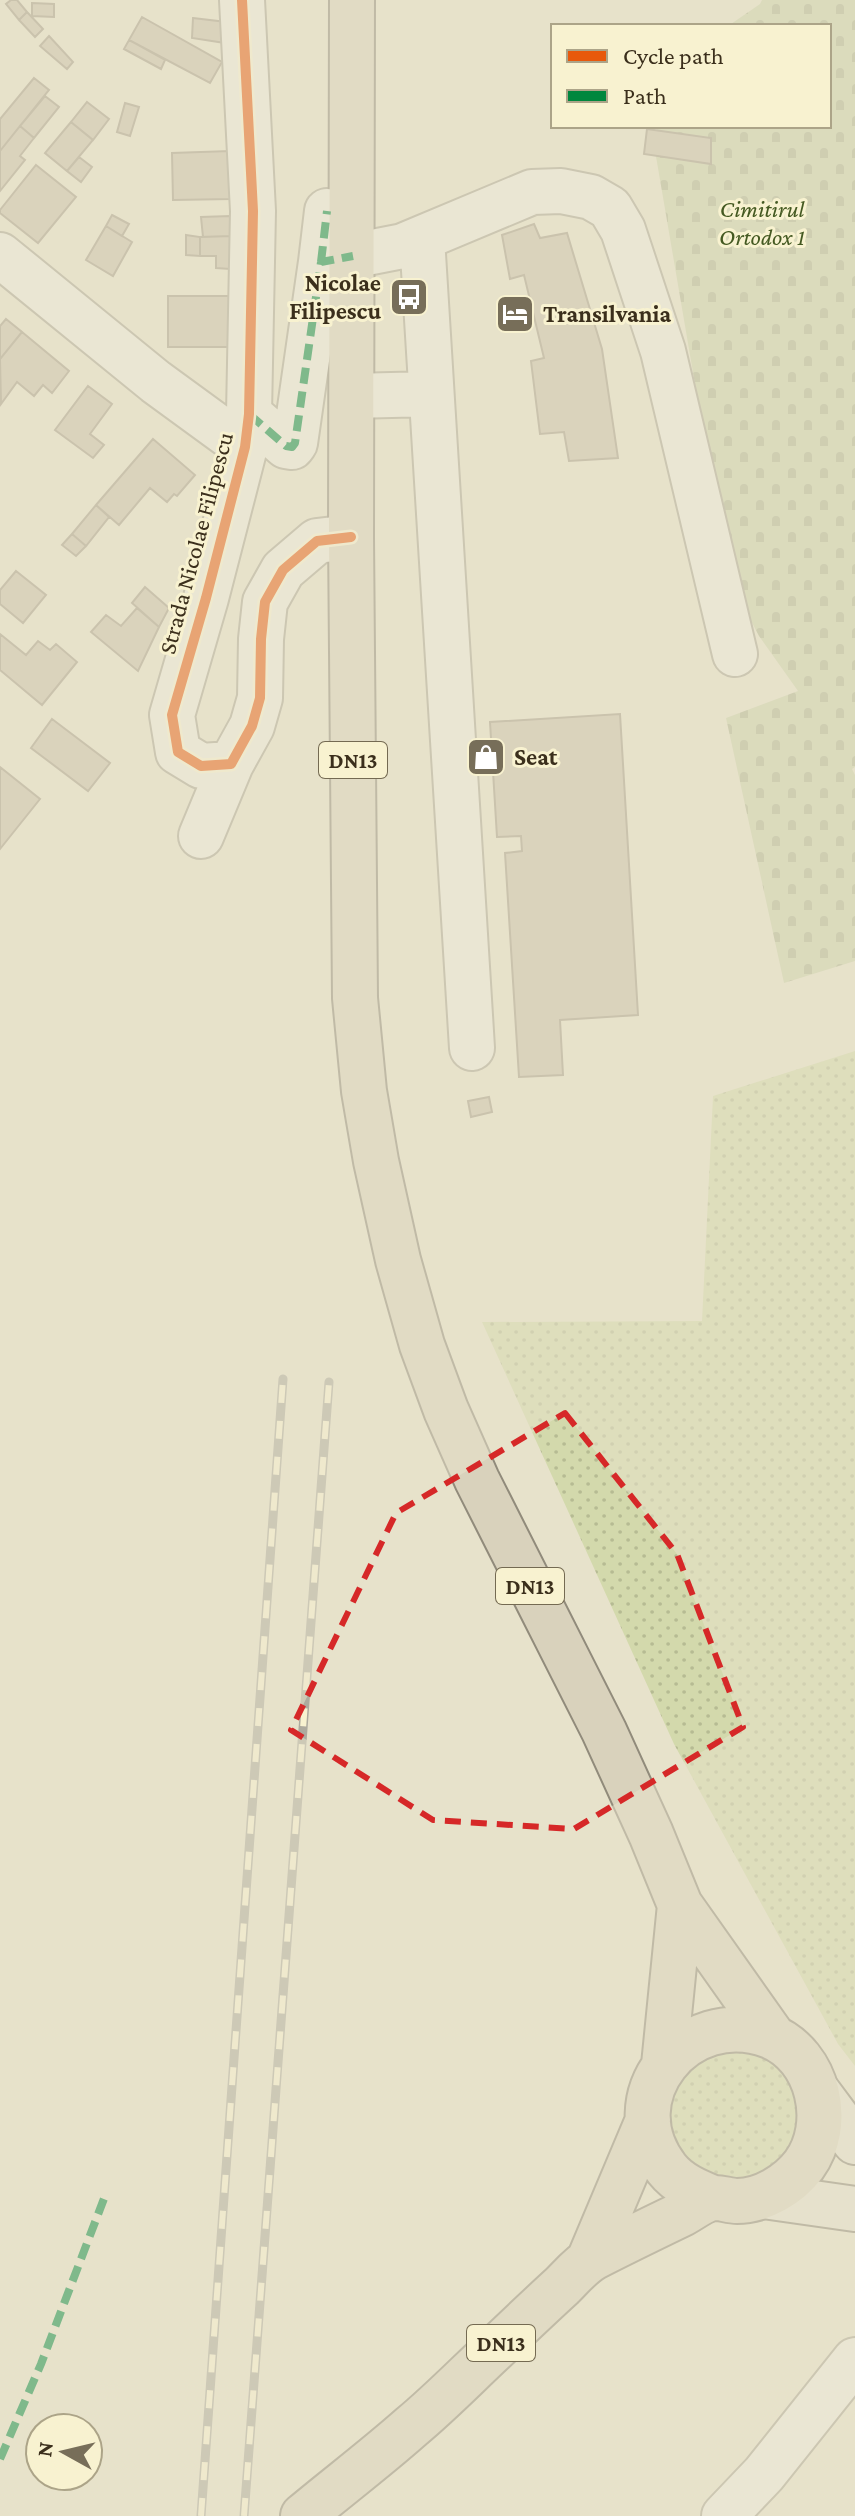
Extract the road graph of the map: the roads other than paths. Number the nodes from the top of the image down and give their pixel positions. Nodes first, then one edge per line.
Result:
1 (242, 0) edge
2 (352, 0) edge
3 (327, 211) dead end
4 (422, 238) junction
5 (0, 255) edge
6 (337, 259) junction
7 (431, 394) junction
8 (352, 396) junction
9 (247, 431) junction
10 (351, 537) junction
11 (735, 654) dead end
12 (231, 764) junction
13 (201, 836) dead end
14 (472, 1048) dead end
15 (680, 1905) junction
16 (774, 2038) junction
17 (664, 2065) junction
18 (817, 2091) junction
19 (648, 2120) junction
20 (855, 2142) edge
21 (764, 2196) junction
22 (713, 2198) junction
23 (855, 2209) edge
24 (589, 2260) junction
25 (855, 2360) edge
26 (303, 2516) edge
27 (724, 2516) edge

1 - 9 street, Strada Nicolae Filipescu
2 - 6 highway, DN13
3 - 6 street
4 - 6 street
4 - 7 street
4 - 11 street
5 - 9 street, Strada Nicolae Filipescu
6 - 8 highway, DN13
6 - 9 street
7 - 8 street
7 - 14 street
8 - 10 highway, DN13
9 - 12 street, Strada Nicolae Filipescu
10 - 12 street
10 - 15 highway, DN13
12 - 13 street
15 - 16 highway, DN13
15 - 17 highway, DN13
16 - 17 highway, DN13
16 - 18 highway, DN13
17 - 19 highway, DN13
18 - 20 main road
18 - 21 highway, DN13
19 - 22 highway, DN13
19 - 24 highway, DN13
21 - 22 highway, DN13
21 - 23 main road
22 - 24 highway, DN13
24 - 26 highway, DN13
25 - 27 street

